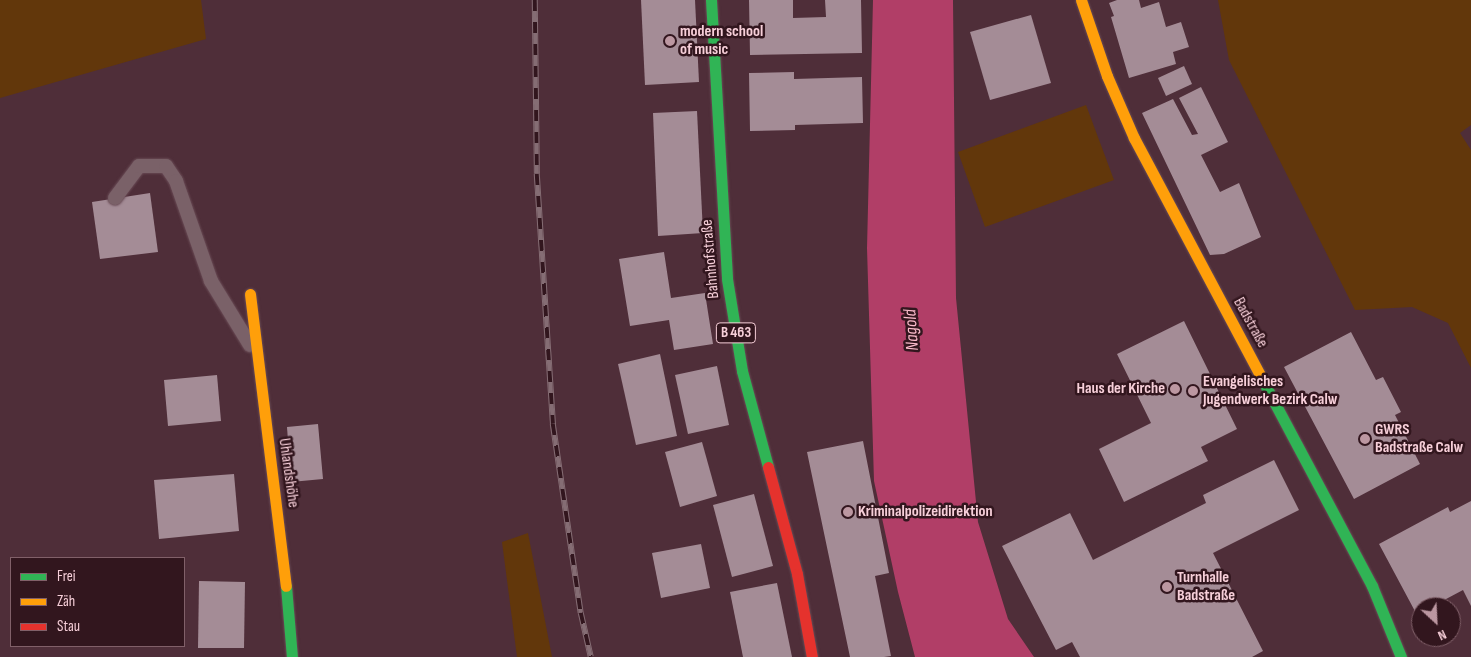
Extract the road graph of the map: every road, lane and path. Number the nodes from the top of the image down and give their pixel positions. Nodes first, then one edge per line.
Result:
1 (711, 0) edge
2 (1081, 0) edge
3 (115, 198) dead end
4 (250, 294) dead end
5 (255, 352) junction
6 (292, 657) edge
7 (812, 657) edge
8 (1401, 657) edge

1 - 7 street, Bahnhofstraße / B 463
2 - 8 street, Badstraße
3 - 5 lane
4 - 5 street, Uhlandshöhe
5 - 6 street, Uhlandshöhe

